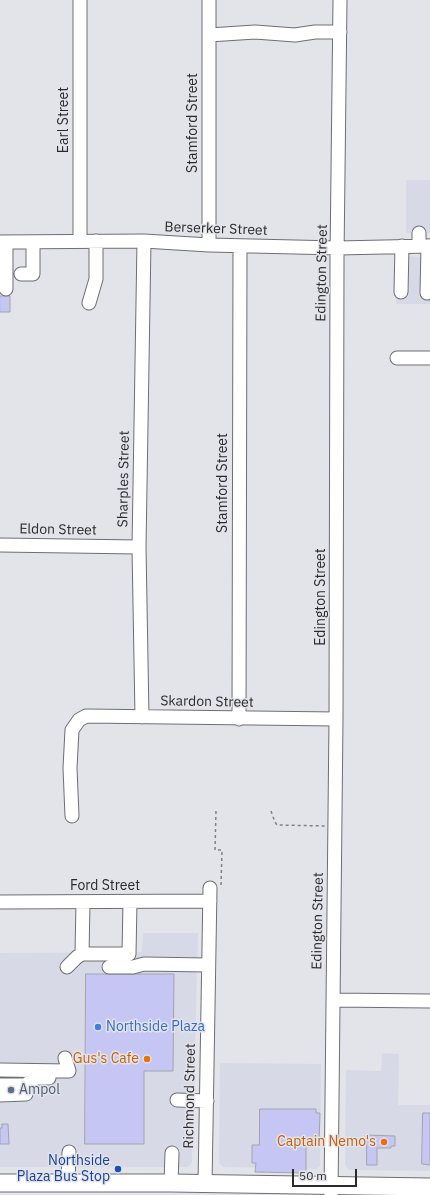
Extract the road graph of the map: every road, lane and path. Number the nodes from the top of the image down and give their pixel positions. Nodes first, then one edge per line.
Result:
1 (80, 0) edge
2 (209, 0) edge
3 (340, 0) edge
4 (340, 32) junction
5 (209, 35) junction
6 (80, 241) junction
7 (96, 241) junction
8 (144, 241) junction
9 (3, 242) edge
10 (33, 242) junction
11 (424, 243) edge
12 (209, 246) junction
13 (240, 246) junction
14 (402, 246) junction
15 (338, 248) junction
16 (21, 274) dead end
17 (6, 289) dead end
18 (401, 292) dead end
19 (427, 293) dead end
20 (89, 303) dead end
21 (396, 358) dead end
22 (430, 358) edge
23 (0, 545) edge
24 (139, 547) junction
25 (142, 717) junction
26 (239, 719) junction
27 (336, 719) junction
28 (216, 811) dead end
29 (271, 812) dead end
30 (72, 816) dead end
31 (335, 826) junction
32 (215, 887) joint
33 (0, 902) edge
34 (83, 902) junction
35 (130, 902) junction
36 (210, 902) junction
37 (82, 954) junction
38 (129, 954) junction
39 (144, 964) junction
40 (208, 965) junction
41 (109, 966) dead end
42 (67, 967) dead end
43 (333, 1000) junction
44 (430, 1001) edge
45 (65, 1058) dead end
46 (0, 1070) edge
47 (47, 1074) junction
48 (0, 1085) edge
49 (26, 1085) junction
50 (0, 1095) edge
51 (177, 1100) dead end
52 (207, 1101) junction
53 (69, 1152) dead end
54 (172, 1153) dead end
55 (0, 1183) edge
56 (68, 1183) junction
57 (171, 1183) junction
58 (205, 1184) junction
59 (430, 1187) edge
60 (331, 1190) edge

1 - 6 street, Earl Street
2 - 5 street, Stamford Street
3 - 4 street, Edington Street
4 - 5 street
4 - 15 street, Edington Street
5 - 12 street, Stamford Street
6 - 7 street, Berserker Street
6 - 10 street, Berserker Street
7 - 8 street, Berserker Street
7 - 20 street
8 - 12 street, Berserker Street
8 - 24 street, Sharples Street
9 - 10 street, Berserker Street
9 - 17 street
10 - 16 street
11 - 14 street, Berserker Street
11 - 19 street
12 - 13 street, Berserker Street
13 - 15 street, Berserker Street
13 - 26 street, Stamford Street
14 - 15 street, Berserker Street
14 - 18 street
15 - 27 street, Edington Street
21 - 22 street
23 - 24 street, Eldon Street
24 - 25 street, Sharples Street
25 - 26 street, Skardon Street
25 - 30 street, Skardon Street
26 - 27 street, Skardon Street
27 - 31 street, Edington Street
28 - 32 path
29 - 31 path
31 - 43 street, Edington Street
32 - 36 street, Richmond Street
33 - 34 street, Ford Street
34 - 35 street, Ford Street
34 - 37 street
35 - 36 street, Ford Street
35 - 38 street
36 - 40 street, Richmond Street
37 - 38 street
37 - 42 street
38 - 39 street
39 - 40 street
39 - 41 street
40 - 52 street, Richmond Street
43 - 44 street
43 - 60 street, Edington Street
45 - 47 street
46 - 47 street
47 - 49 street
48 - 49 street
49 - 50 street
51 - 52 street
52 - 58 street, Richmond Street
53 - 56 street
54 - 57 street
55 - 56 main road
56 - 57 main road
57 - 58 main road
58 - 60 main road
59 - 60 main road

